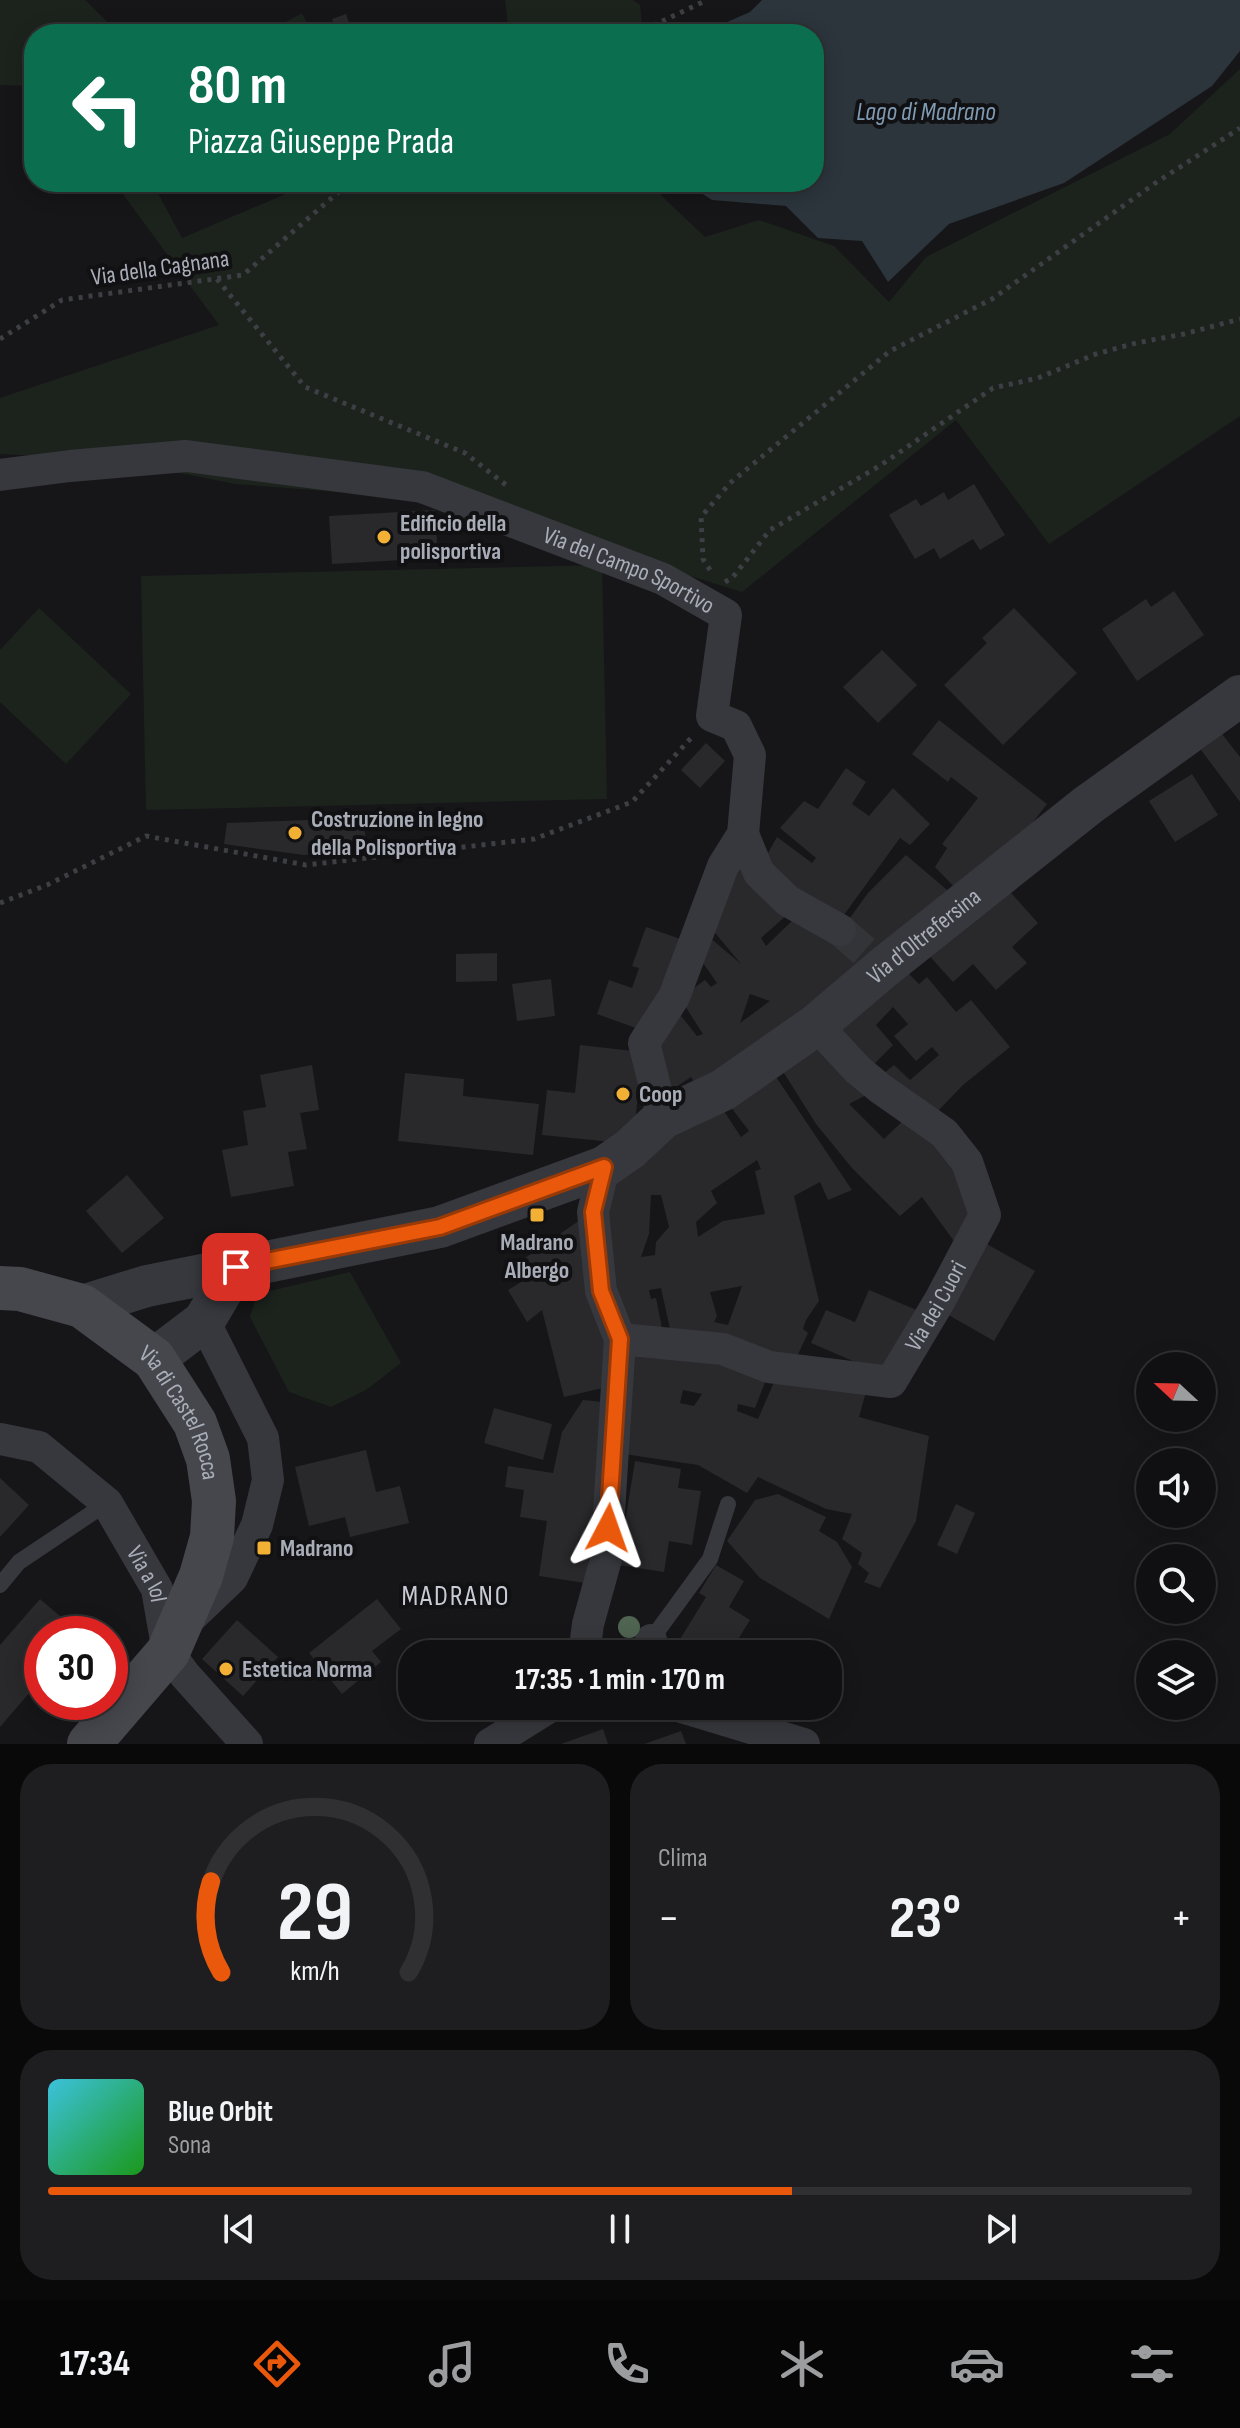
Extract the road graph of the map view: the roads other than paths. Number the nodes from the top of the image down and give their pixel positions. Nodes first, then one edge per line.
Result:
1 (0, 475) edge
2 (1240, 696) edge
3 (743, 834) junction
4 (840, 930) tunnel mouth
5 (816, 1025) junction
6 (663, 1118) junction
7 (604, 1167) junction
8 (236, 1267) junction
9 (0, 1288) edge
10 (82, 1306) junction
11 (204, 1321) junction
12 (620, 1339) junction
13 (154, 1359) junction
14 (0, 1439) edge
15 (107, 1503) junction
16 (728, 1504) dead end
17 (0, 1585) edge
18 (586, 1639) edge
19 (654, 1640) edge
20 (173, 1641) junction
21 (529, 1720) edge
22 (723, 1720) edge
23 (89, 1744) edge
24 (247, 1744) edge
25 (490, 1744) edge
26 (804, 1744) edge

1 - 3 street, Via del Campo Sportivo
2 - 5 street, Via d'Oltrefersina
3 - 4 street
3 - 6 street
5 - 6 street, Via d'Oltrefersina
5 - 12 street, Via dei Cuori
6 - 7 street, Via d'Oltrefersina
7 - 8 street, Via d'Oltrefersina
7 - 12 street
8 - 10 street, Via d'Oltrefersina
8 - 11 street
9 - 10 main road, Via di Castel Rocca
10 - 13 main road, Via di Castel Rocca
11 - 13 street
11 - 20 street, Via di Castel Rocca
12 - 18 street
13 - 20 main road, Via di Castel Rocca
14 - 15 street, Via a Iol
15 - 17 lane
15 - 20 street, Via a Iol
16 - 19 lane
20 - 23 main road, Via di Castel Rocca
20 - 24 street
21 - 25 street
22 - 26 street

